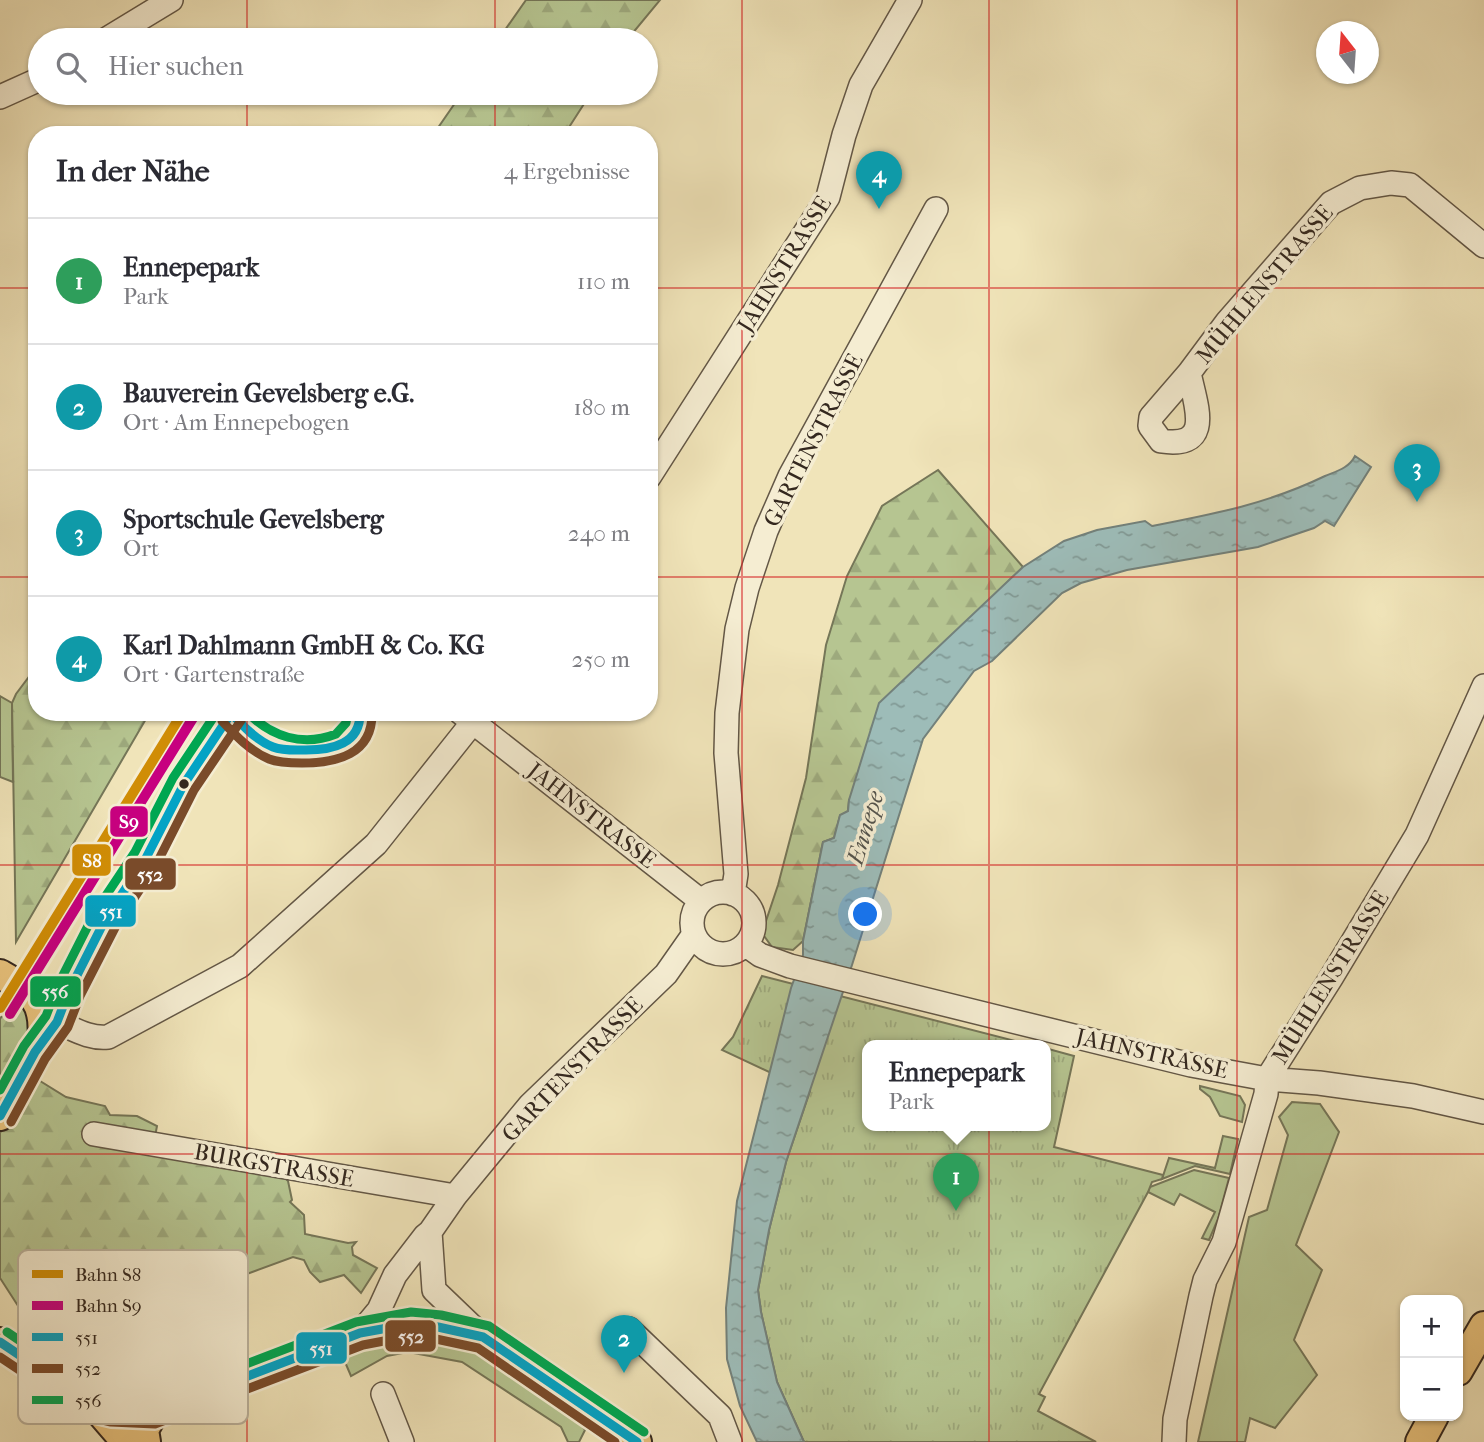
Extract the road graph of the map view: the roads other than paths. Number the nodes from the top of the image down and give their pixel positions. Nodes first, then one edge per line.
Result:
1 (170, 0) edge
2 (910, 0) edge
3 (124, 28) edge
4 (28, 84) edge
5 (0, 97) edge
6 (936, 209) dead end
7 (1484, 246) edge
8 (1189, 373) dead end
9 (658, 463) edge
10 (1484, 686) edge
11 (476, 721) edge
12 (480, 721) edge
13 (733, 894) junction
14 (701, 901) junction
15 (694, 934) junction
16 (746, 945) junction
17 (715, 953) junction
18 (0, 974) edge
19 (666, 974) junction
20 (49, 1032) junction
21 (1267, 1079) junction
22 (1484, 1112) edge
23 (0, 1116) edge
24 (94, 1134) dead end
25 (455, 1196) junction
26 (430, 1232) junction
27 (1484, 1326) edge
28 (629, 1329) dead end
29 (360, 1334) junction
30 (483, 1337) junction
31 (0, 1342) edge
32 (18, 1354) edge
33 (1463, 1362) edge
34 (248, 1376) edge
35 (383, 1394) dead end
36 (1431, 1421) edge
37 (110, 1424) edge
38 (147, 1424) edge
39 (629, 1440) edge
40 (126, 1442) edge
41 (146, 1442) edge
42 (402, 1442) edge
43 (730, 1442) edge
44 (1174, 1442) edge
45 (1420, 1442) edge

1 - 3 street
2 - 9 street, JAHNSTRASSE
4 - 5 street
6 - 13 street, GARTENSTRASSE
7 - 8 street, MÜHLENSTRASSE
10 - 21 street, MÜHLENSTRASSE
11 - 20 street
12 - 14 street, JAHNSTRASSE
13 - 14 street
13 - 16 street
14 - 15 street
15 - 17 street
15 - 19 street, GARTENSTRASSE
16 - 17 street
16 - 21 street, JAHNSTRASSE
17 - 19 street, GARTENSTRASSE
18 - 20 main road
19 - 25 street, GARTENSTRASSE
20 - 23 main road
21 - 22 street, JAHNSTRASSE
21 - 44 street, MÜHLENSTRASSE
24 - 25 street, BURGSTRASSE
25 - 26 street, GARTENSTRASSE
26 - 29 street, GARTENSTRASSE
26 - 30 street
27 - 33 main road
28 - 43 street
29 - 30 main road
29 - 34 main road
30 - 39 main road
31 - 32 main road
35 - 42 street
36 - 45 main road
37 - 40 main road
38 - 41 main road

